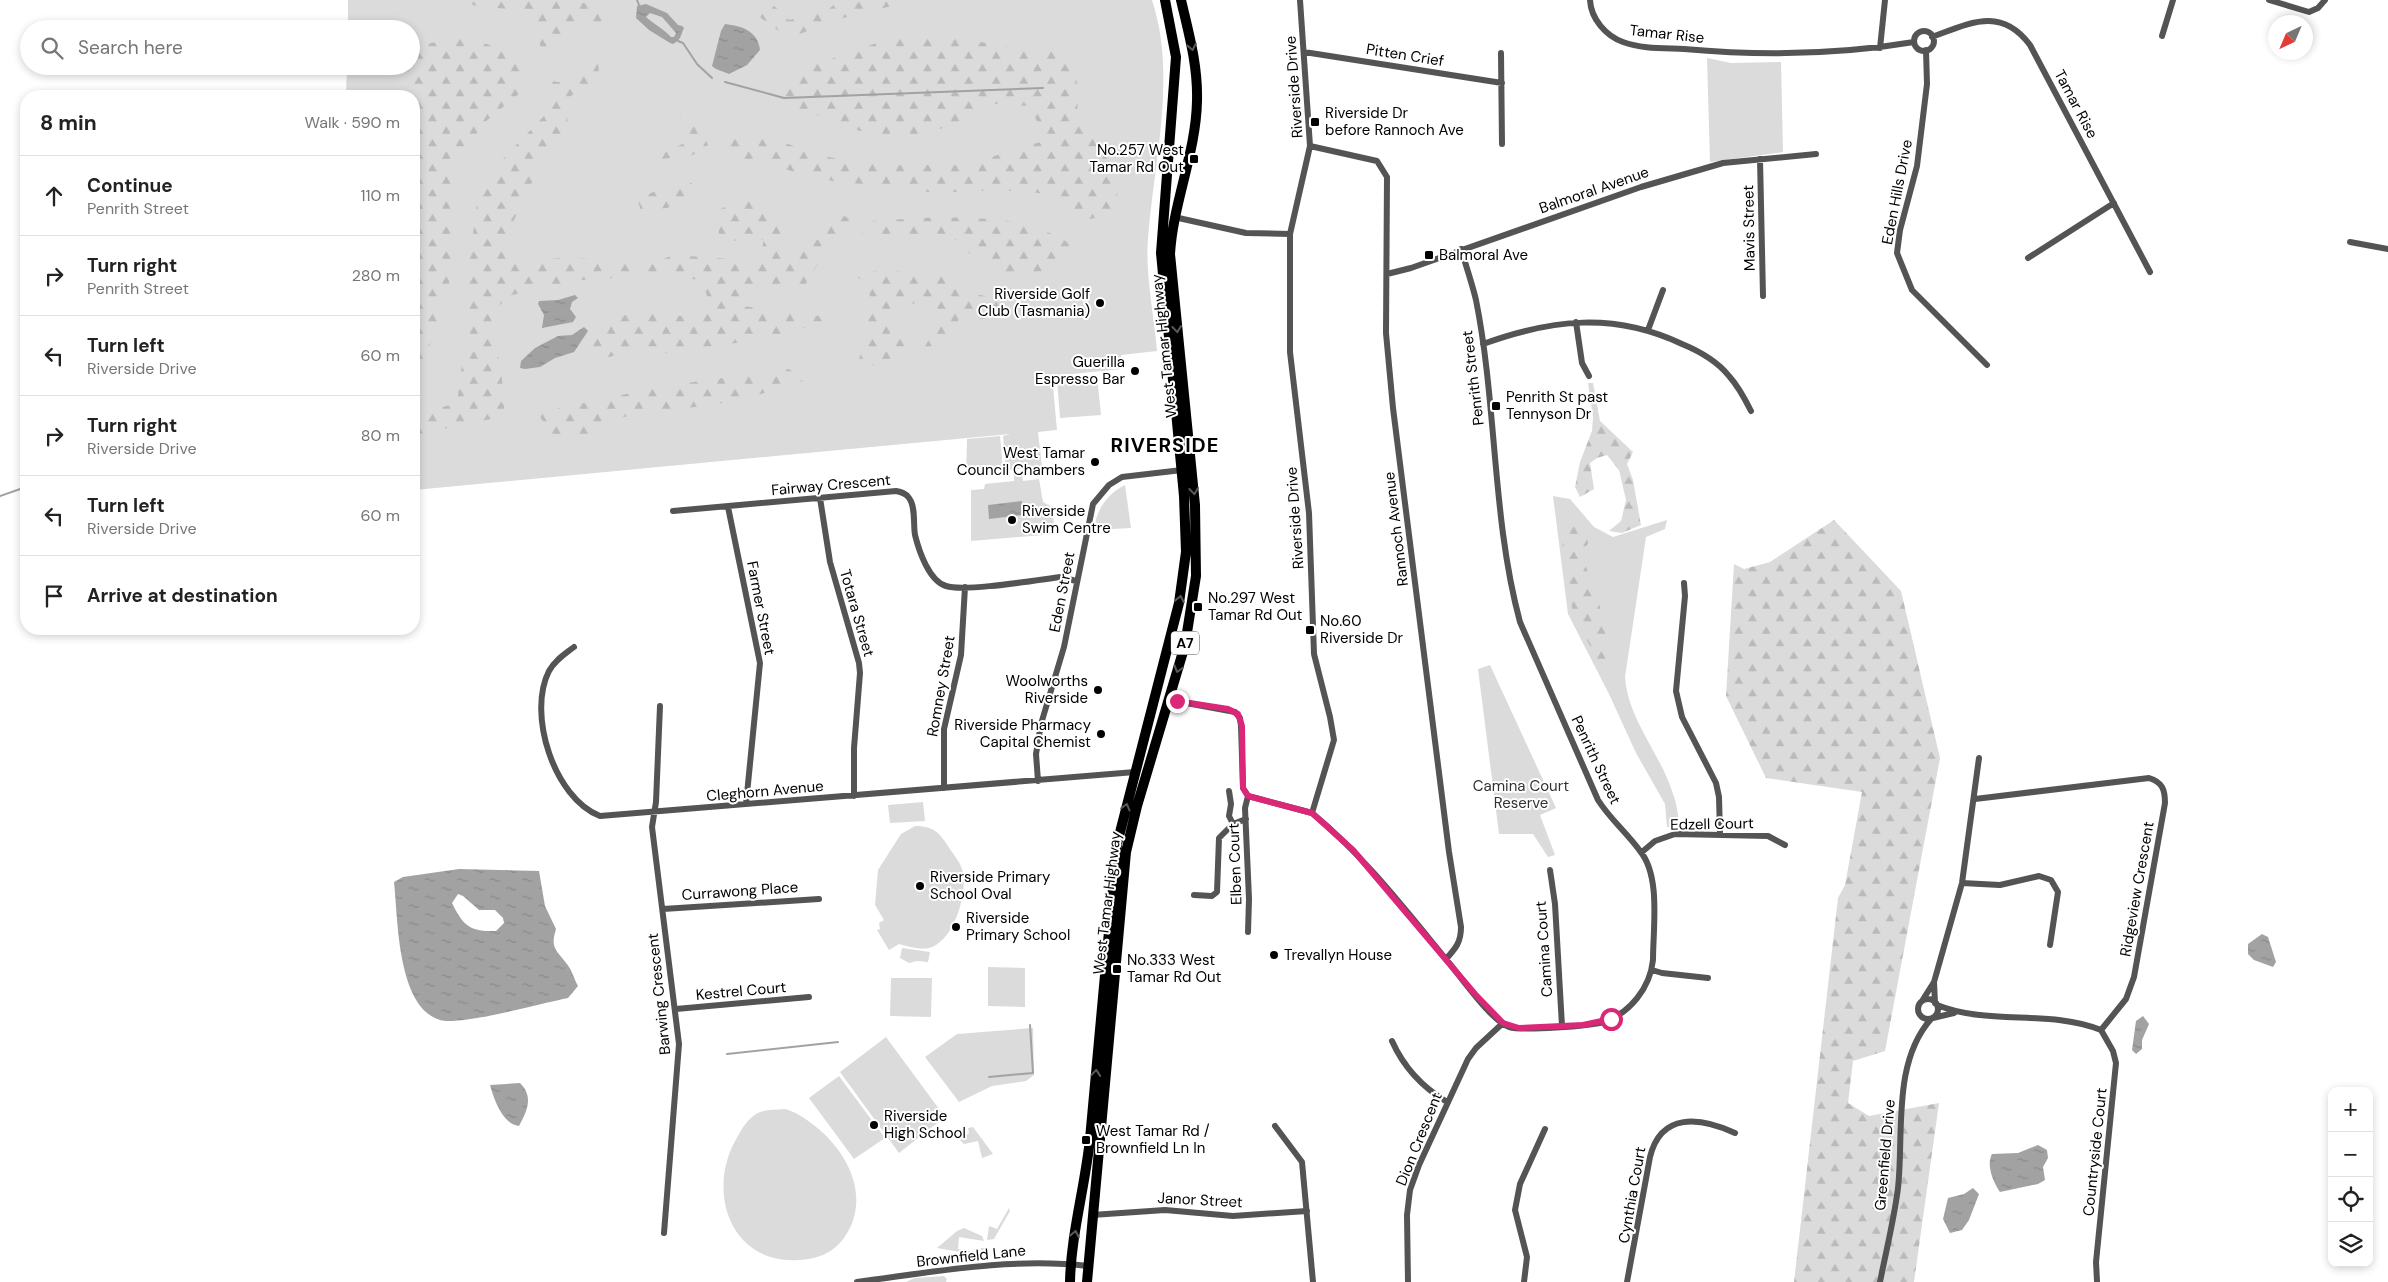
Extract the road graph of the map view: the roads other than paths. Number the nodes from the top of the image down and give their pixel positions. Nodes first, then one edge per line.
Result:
1 (1165, 0) edge
2 (1181, 0) edge
3 (1300, 0) edge
4 (1590, 0) edge
5 (1885, 0) edge
6 (2173, 0) edge
7 (2269, 0) edge
8 (2325, 0) edge
9 (2162, 36) dead end
10 (1932, 37) junction
11 (1914, 42) junction
12 (1880, 48) junction
13 (1926, 50) junction
14 (1304, 52) junction
15 (1501, 53) dead end
16 (1502, 83) junction
17 (1502, 144) dead end
18 (1310, 146) junction
19 (1816, 154) dead end
20 (1760, 159) junction
21 (2114, 203) junction
22 (1174, 218) junction
23 (1290, 234) junction
24 (2350, 242) dead end
25 (1461, 249) junction
26 (2388, 249) edge
27 (2028, 258) dead end
28 (2150, 272) dead end
29 (1387, 274) junction
30 (1663, 290) dead end
31 (1763, 296) dead end
32 (1576, 322) junction
33 (1648, 330) junction
34 (1483, 344) junction
35 (1987, 365) dead end
36 (1589, 376) dead end
37 (1751, 411) dead end
38 (1182, 470) junction
39 (820, 498) junction
40 (728, 507) junction
41 (674, 511) dead end
42 (1076, 581) junction
43 (1684, 583) dead end
44 (965, 587) junction
45 (574, 648) dead end
46 (1154, 698) junction
47 (1170, 700) junction
48 (660, 706) dead end
49 (1979, 758) dead end
50 (1135, 772) junction
51 (1038, 781) junction
52 (944, 788) junction
53 (1229, 791) dead end
54 (854, 796) junction
55 (1248, 796) junction
56 (1975, 799) junction
57 (746, 804) junction
58 (654, 813) junction
59 (1312, 813) junction
60 (1246, 819) junction
61 (1233, 824) junction
62 (1720, 834) junction
63 (1785, 845) dead end
64 (1642, 852) junction
65 (1550, 870) dead end
66 (1962, 883) junction
67 (1194, 895) dead end
68 (819, 899) dead end
69 (663, 909) junction
70 (1248, 932) dead end
71 (2050, 946) dead end
72 (1446, 959) junction
73 (1652, 970) junction
74 (1708, 978) dead end
75 (1934, 982) junction
76 (810, 997) dead end
77 (1922, 1001) junction
78 (1936, 1004) junction
79 (676, 1009) junction
80 (1918, 1012) junction
81 (1955, 1012) junction
82 (1932, 1018) junction
83 (1503, 1023) junction
84 (1562, 1026) junction
85 (2101, 1030) junction
86 (1919, 1032) junction
87 (1392, 1041) dead end
88 (1447, 1102) junction
89 (1275, 1126) dead end
90 (1545, 1129) dead end
91 (1735, 1134) dead end
92 (1307, 1211) junction
93 (1092, 1215) junction
94 (664, 1233) dead end
95 (1070, 1264) junction
96 (1088, 1266) junction
97 (2097, 1281) edge
98 (857, 1282) edge
99 (1070, 1282) edge
100 (1087, 1282) edge
101 (1313, 1282) edge
102 (1408, 1282) edge
103 (1524, 1282) edge
104 (1627, 1282) edge
105 (1880, 1282) edge

1 - 38 highway, West Tamar Highway / A7
2 -> 22 highway, West Tamar Highway / A7
3 - 14 street, Riverside Drive
4 - 12 street, Tamar Rise
5 - 12 street
6 - 9 street
7 - 8 street
10 - 11 street
10 - 13 street
10 - 21 street, Tamar Rise
11 - 12 street, Tamar Rise
11 - 13 street
13 - 35 street, Eden Hills Drive
14 - 16 street, Pitten Crief
14 - 18 street, Riverside Drive
15 - 16 street
16 - 17 street
18 - 23 street, Riverside Drive
18 - 29 street, Rannoch Avenue
19 - 20 street, Balmoral Avenue
20 - 25 street, Balmoral Avenue
20 - 31 street, Mavis Street
21 - 27 street
21 - 28 street, Tamar Rise
22 - 23 street
22 -> 47 highway, West Tamar Highway / A7
23 - 59 street, Riverside Drive
24 - 26 street
25 - 29 street, Balmoral Avenue
25 - 34 street, Penrith Street
29 - 72 street, Rannoch Avenue
30 - 33 street
32 - 33 street
32 - 34 street
32 - 36 street
33 - 37 street
34 - 64 street, Penrith Street
38 - 42 street, Eden Street
46 -> 38 highway, West Tamar Highway / A7
39 - 40 street, Fairway Crescent
39 - 44 street, Fairway Crescent
39 - 54 street, Totara Street
40 - 41 street, Fairway Crescent
40 - 57 street, Farmer Street
42 - 44 street, Fairway Crescent
42 - 51 street, Eden Street
43 - 62 street
44 - 52 street, Romney Street
45 - 58 street, Cleghorn Avenue
46 - 47 highway
46 - 50 highway, West Tamar Highway / A7
47 - 55 street
47 - 93 highway, West Tamar Highway / A7
48 - 58 street, Barwing Crescent
49 - 56 street
50 - 51 street, Cleghorn Avenue
95 -> 50 highway, West Tamar Highway / A7
51 - 52 street, Cleghorn Avenue
52 - 54 street, Cleghorn Avenue
53 - 61 street
54 - 57 street, Cleghorn Avenue
55 - 59 street
55 - 60 street, Elben Court
56 - 66 street
56 - 85 street, Ridgeview Crescent
57 - 58 street, Cleghorn Avenue
58 - 69 street, Barwing Crescent
59 - 72 street
60 - 61 street
60 - 70 street, Elben Court
61 - 67 street
62 - 63 street, Edzell Court
62 - 64 street, Edzell Court
64 - 73 street, Penrith Street
65 - 84 street, Camina Court
66 - 71 street
66 - 75 street
68 - 69 street, Currawong Place
69 - 79 street, Barwing Crescent
72 - 83 street
73 - 74 street
73 - 84 street, Penrith Street
75 - 77 street
75 - 78 street
76 - 79 street, Kestrel Court
77 - 78 street
77 - 80 street
78 - 81 street
78 - 82 street
79 - 94 street, Barwing Crescent
80 - 82 street
80 - 86 street, Greenfield Drive
81 - 82 street
81 - 85 street
82 - 86 street, Greenfield Drive
83 - 84 street, Penrith Street
83 - 88 street, Dion Crescent
85 - 97 street, Countryside Court
86 - 105 street, Greenfield Drive
87 - 88 street
88 - 102 street, Dion Crescent
89 - 92 street
90 - 103 street
91 - 104 street, Cynthia Court
92 - 93 street, Janor Street
92 - 101 street
93 - 96 highway, West Tamar Highway / A7
95 - 96 street, Brownfield Lane
95 - 98 street, Brownfield Lane
95 - 99 highway, West Tamar Highway / A7
96 - 100 highway, West Tamar Highway / A7

